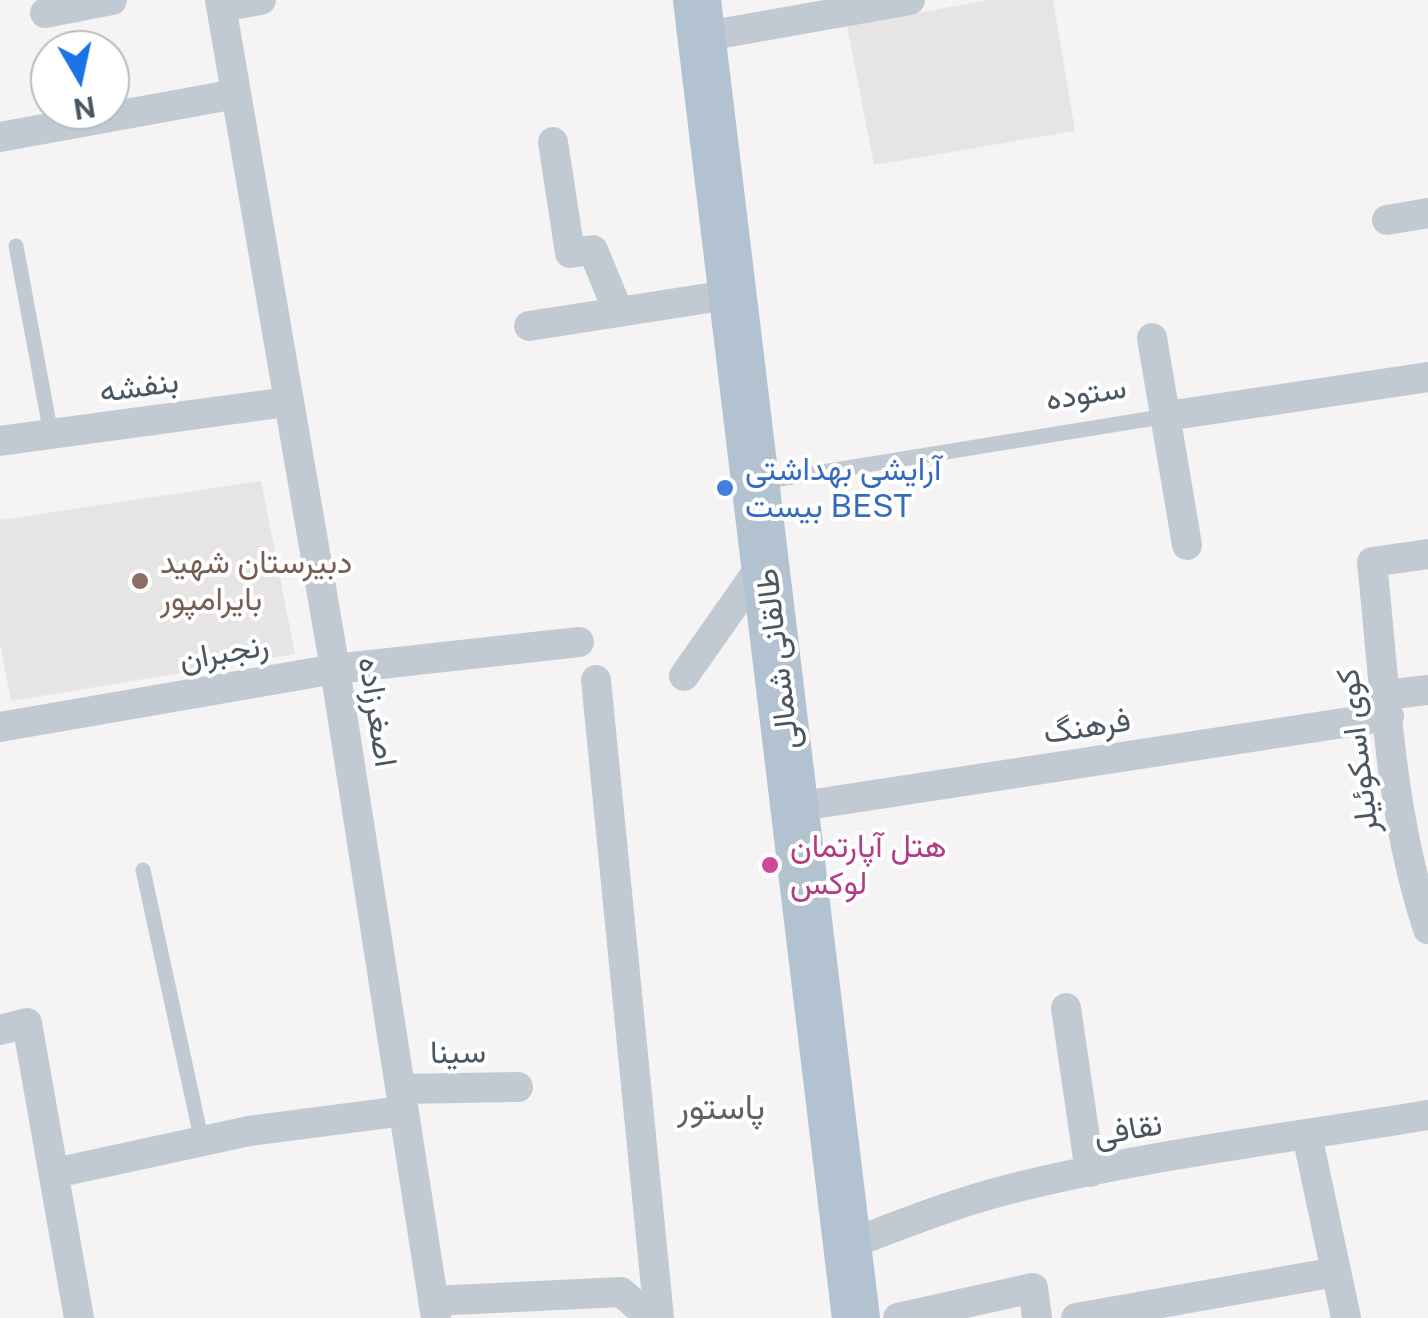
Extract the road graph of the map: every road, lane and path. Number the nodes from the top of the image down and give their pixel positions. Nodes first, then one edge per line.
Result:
1 (112, 0) edge
2 (261, 0) edge
3 (910, 0) edge
4 (220, 4) edge
5 (45, 13) dead end
6 (699, 19) edge
7 (236, 94) junction
8 (0, 137) edge
9 (553, 142) dead end
10 (1428, 213) edge
11 (1388, 220) dead end
12 (16, 246) dead end
13 (734, 294) junction
14 (618, 311) junction
15 (529, 326) dead end
16 (1152, 338) dead end
17 (1428, 378) edge
18 (287, 402) junction
19 (1167, 416) junction
20 (51, 434) junction
21 (0, 441) edge
22 (756, 482) junction
23 (1187, 545) dead end
24 (1428, 554) edge
25 (766, 558) junction
26 (579, 642) dead end
27 (336, 670) junction
28 (684, 676) dead end
29 (596, 680) dead end
30 (1428, 690) edge
31 (1387, 706) junction
32 (0, 727) edge
33 (796, 807) junction
34 (142, 870) dead end
35 (1428, 929) edge
36 (1066, 1008) dead end
37 (14, 1026) edge
38 (518, 1087) dead end
39 (402, 1100) junction
40 (1428, 1115) edge
41 (1306, 1136) junction
42 (202, 1142) junction
43 (1090, 1172) junction
44 (55, 1173) junction
45 (847, 1245) junction
46 (1336, 1272) junction
47 (434, 1310) edge
48 (1096, 1316) edge
49 (79, 1318) edge
50 (651, 1318) edge
51 (659, 1318) edge
52 (856, 1318) edge
53 (898, 1318) edge
54 (1037, 1318) edge
55 (1346, 1318) edge

1 - 5 street
2 - 4 street
3 - 6 street
4 - 7 street, اصغرزاده
6 - 13 main road, طالقانی شمالی
7 - 8 street
7 - 18 street, اصغرزاده
9 - 14 street
10 - 11 street
12 - 20 lane
13 - 14 street
13 - 22 main road, طالقانی شمالی
14 - 15 street
16 - 19 street
17 - 19 street, ستوده
18 - 20 street, بنفشه
18 - 27 street, اصغرزاده
19 - 22 lane, ستوده
19 - 23 street
20 - 21 street, بنفشه
22 - 25 main road, طالقانی شمالی
24 - 31 street, کوی اسکوئیلر
25 - 28 street
25 - 33 main road, طالقانی شمالی
26 - 27 street, رنجبران
27 - 32 street, رنجبران
27 - 39 street, اصغرزاده
29 - 51 street
30 - 31 street, فرهنگ
31 - 33 street, فرهنگ
31 - 35 street, کوی اسکوئیلر
33 - 45 main road, طالقانی شمالی
34 - 42 lane
36 - 43 street
37 - 44 street
38 - 39 street, سینا
39 - 42 street
39 - 47 street, اصغرزاده
40 - 41 street, نقافی
41 - 43 street, نقافی
41 - 46 street
42 - 44 street
43 - 45 street, نقافی
44 - 49 street
45 - 52 main road, طالقانی شمالی
46 - 48 street
46 - 55 street
47 - 50 street
53 - 54 street

